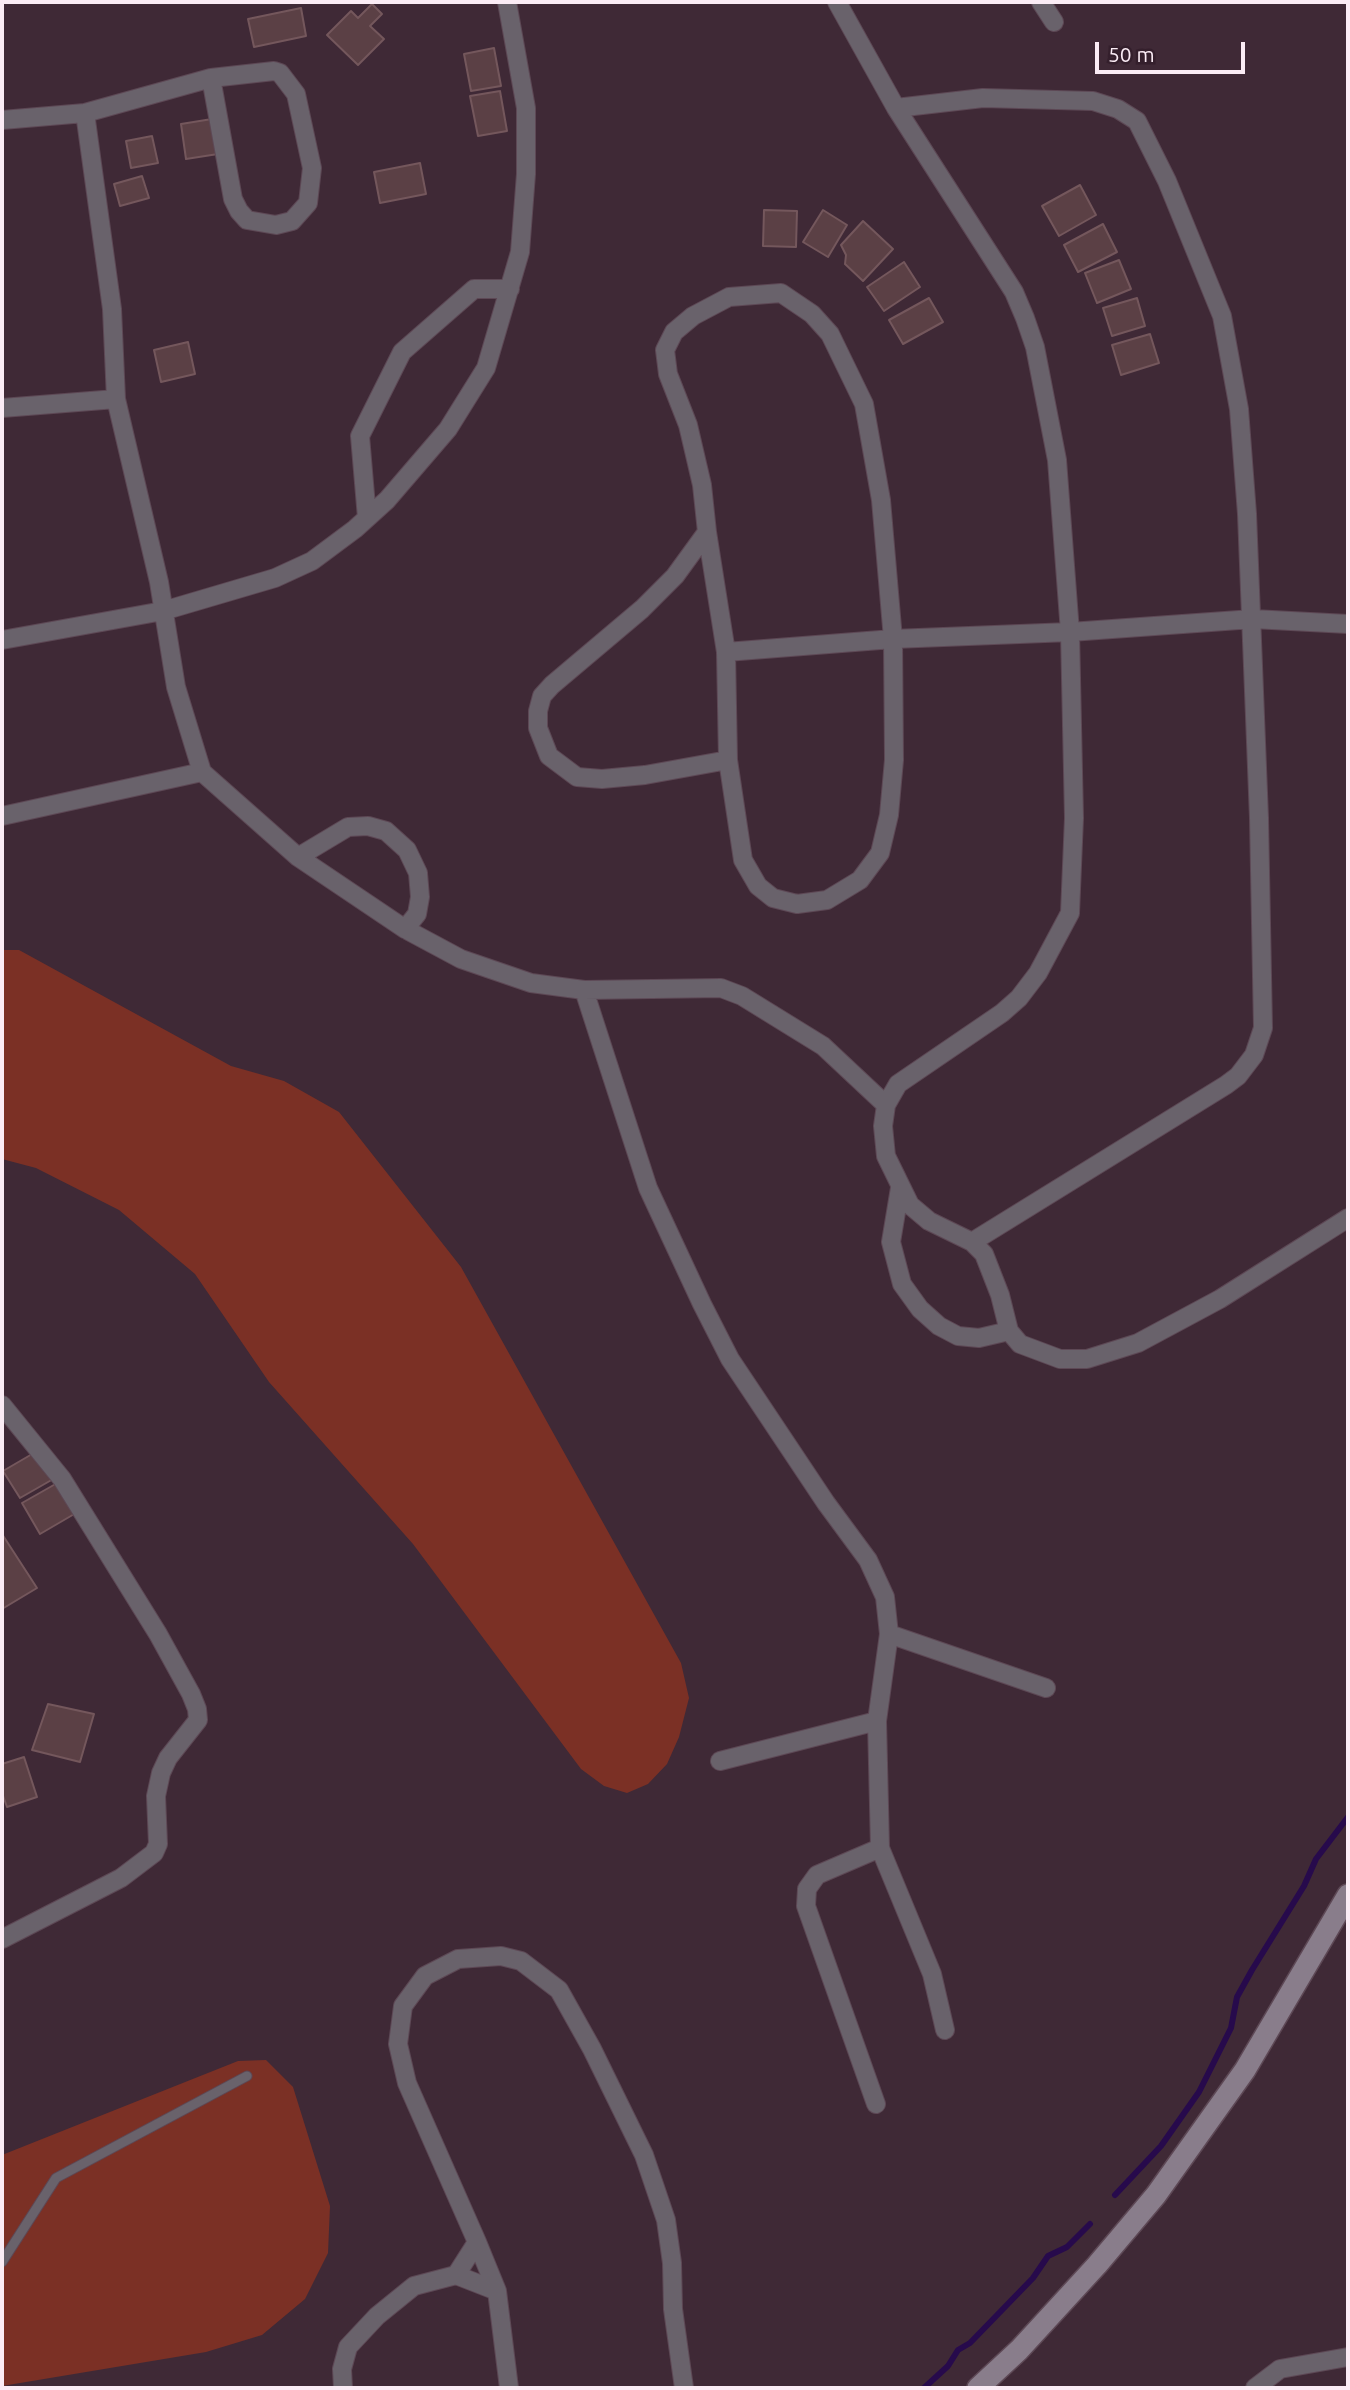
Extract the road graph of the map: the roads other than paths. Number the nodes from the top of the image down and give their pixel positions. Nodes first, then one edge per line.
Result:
1 (507, 2) edge
2 (837, 2) edge
3 (1041, 2) edge
4 (1054, 22) dead end
5 (211, 78) junction
6 (896, 108) junction
7 (85, 113) junction
8 (2, 120) edge
9 (510, 289) junction
10 (116, 400) junction
11 (2, 408) edge
12 (368, 518) junction
13 (707, 532) junction
14 (163, 611) junction
15 (1253, 619) junction
16 (1348, 624) edge
17 (1070, 632) junction
18 (892, 639) junction
19 (2, 640) edge
20 (726, 652) junction
21 (728, 760) junction
22 (202, 772) junction
23 (2, 816) edge
24 (298, 857) junction
25 (405, 929) junction
26 (584, 990) junction
27 (886, 1105) junction
28 (900, 1188) junction
29 (1348, 1218) edge
30 (972, 1242) junction
31 (1009, 1331) junction
32 (2, 1405) edge
33 (889, 1634) junction
34 (1046, 1688) dead end
35 (877, 1721) junction
36 (720, 1761) dead end
37 (880, 1848) junction
38 (1348, 1895) edge
39 (2, 1938) edge
40 (945, 2030) dead end
41 (247, 2076) dead end
42 (876, 2104) dead end
43 (477, 2242) junction
44 (2, 2262) edge
45 (456, 2275) junction
46 (497, 2291) junction
47 (1348, 2357) edge
48 (343, 2388) edge
49 (509, 2388) edge
50 (684, 2388) edge
51 (978, 2388) edge
52 (1255, 2388) edge

1 - 9 street
2 - 6 street
3 - 4 street
5 - 5 street
5 - 7 street
6 - 15 street
6 - 17 street
7 - 8 street
7 - 10 street
9 - 12 street
9 - 12 street
10 - 11 street
10 - 14 street
12 - 14 street
13 - 18 street
13 - 20 street
13 - 21 street
14 - 19 street
14 - 22 street
15 - 16 street
15 - 17 street
15 - 30 street
17 - 18 street
17 - 27 street
18 - 20 street
18 - 21 street
20 - 21 street
22 - 23 street
22 - 24 street
24 - 25 street
24 - 25 street
25 - 26 street
26 - 27 street
26 - 33 street
27 - 28 street
28 - 30 street
28 - 31 street
29 - 31 street
30 - 31 street
32 - 39 street
33 - 34 street
33 - 35 street
35 - 36 street
35 - 37 street
37 - 40 street
37 - 42 street
38 - 51 main road
41 - 44 lane
43 - 45 street
43 - 46 street
43 - 50 street
45 - 46 street
45 - 48 street
46 - 49 street
47 - 52 street

